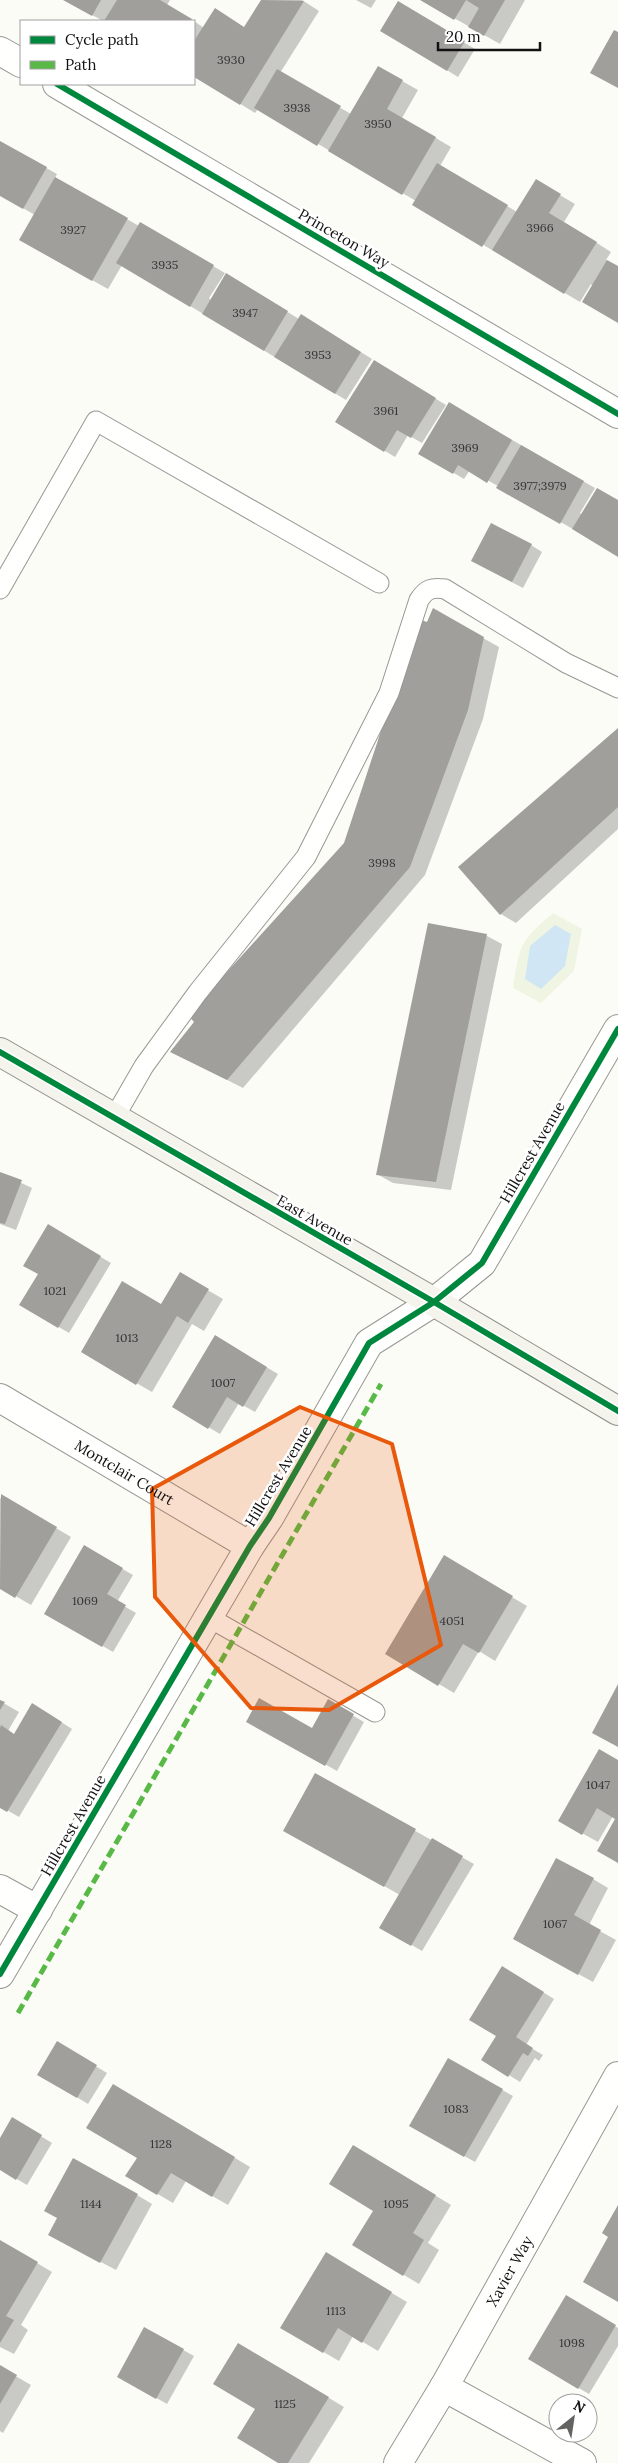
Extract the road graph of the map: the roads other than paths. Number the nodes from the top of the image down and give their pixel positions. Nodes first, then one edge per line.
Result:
1 (0, 50) edge
2 (20, 62) edge
3 (58, 85) edge
4 (618, 414) edge
5 (379, 583) dead end
6 (0, 589) edge
7 (618, 688) edge
8 (618, 1028) edge
9 (0, 1052) edge
10 (114, 1118) junction
11 (434, 1302) junction
12 (0, 1398) edge
13 (618, 1411) edge
14 (250, 1546) junction
15 (208, 1617) junction
16 (375, 1712) dead end
17 (0, 1889) edge
18 (38, 1910) junction
19 (0, 1974) edge
20 (618, 2076) edge
21 (444, 2387) junction
22 (398, 2463) edge
23 (582, 2463) edge

1 - 2 street
3 - 4 street, Princeton Way
5 - 6 lane
7 - 10 lane
8 - 11 street, Hillcrest Avenue
9 - 10 main road, East Avenue
10 - 11 main road, East Avenue
11 - 13 main road, East Avenue
11 - 14 street, Hillcrest Avenue
12 - 14 street, Montclair Court
14 - 15 street, Hillcrest Avenue
15 - 16 lane
15 - 18 street, Hillcrest Avenue
17 - 18 street
18 - 19 street, Hillcrest Avenue
20 - 21 street, Xavier Way
21 - 22 street, Xavier Way
21 - 23 street

